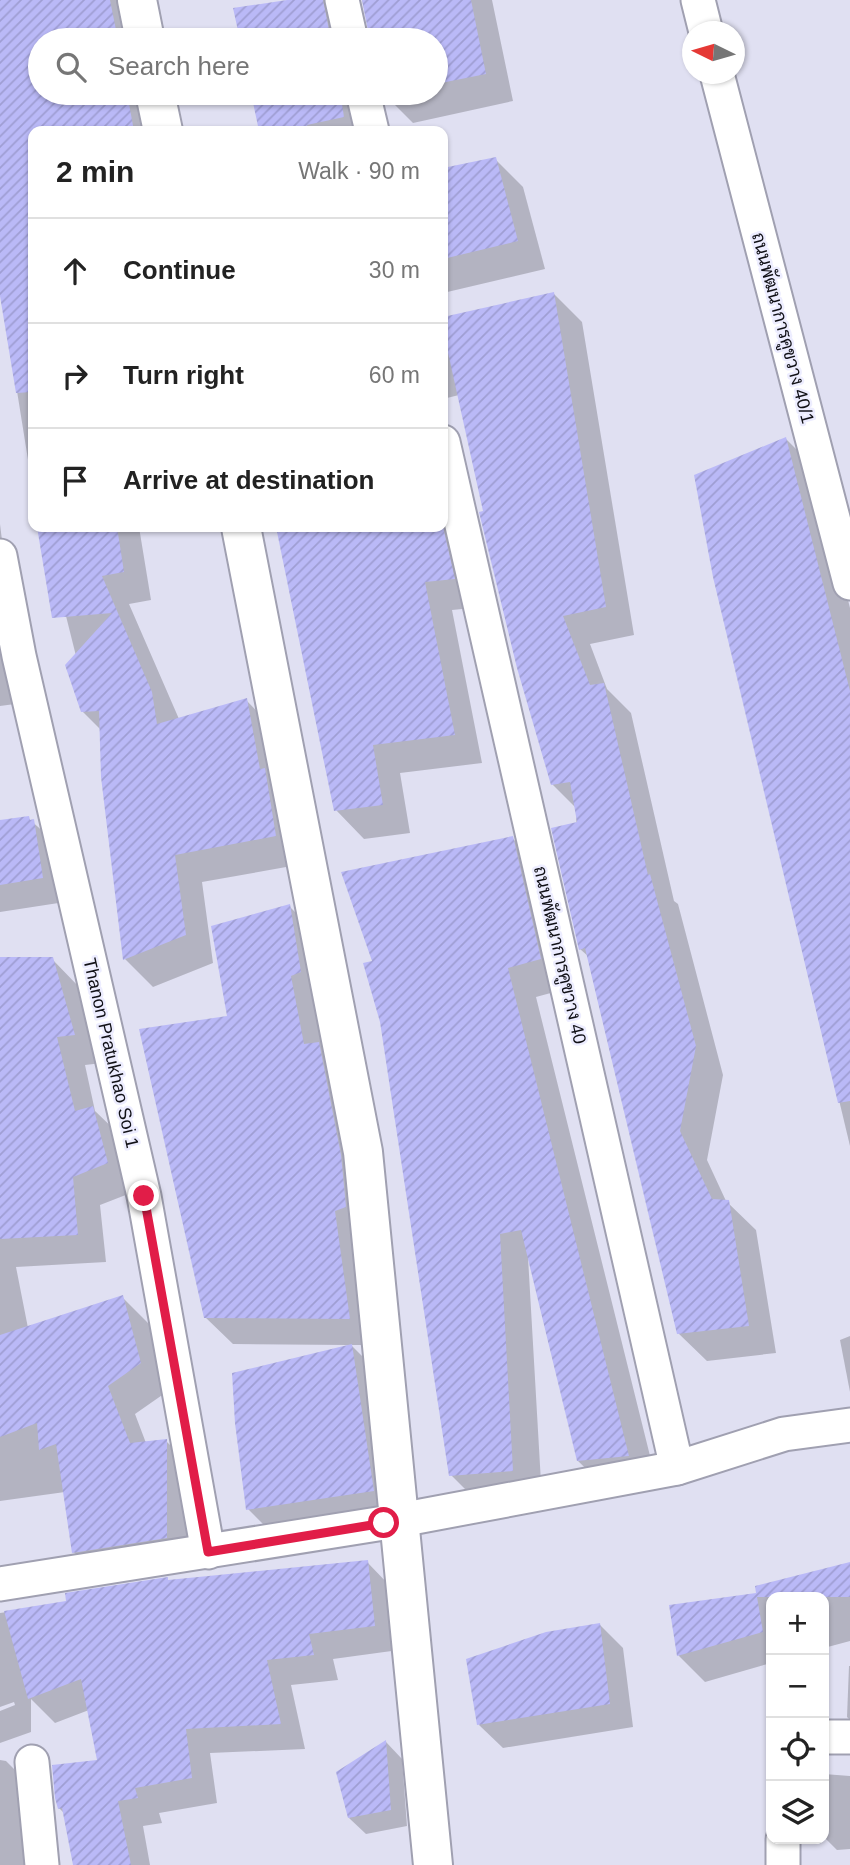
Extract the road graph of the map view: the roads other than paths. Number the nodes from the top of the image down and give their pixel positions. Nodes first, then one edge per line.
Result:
1 (137, 0) edge
2 (342, 0) edge
3 (698, 0) edge
4 (703, 21) edge
5 (143, 28) edge
6 (348, 28) edge
7 (720, 84) edge
8 (158, 105) edge
9 (366, 105) edge
10 (162, 126) edge
11 (371, 126) edge
12 (448, 464) edge
13 (241, 532) edge
14 (0, 556) edge
15 (850, 583) edge
16 (850, 1425) edge
17 (677, 1468) junction
18 (400, 1519) junction
19 (208, 1552) junction
20 (0, 1584) edge
21 (829, 1737) edge
22 (850, 1737) edge
23 (32, 1762) dead end
24 (783, 1844) edge
25 (42, 1865) edge
26 (433, 1865) edge
27 (783, 1865) edge

1 - 5 street
2 - 6 street
3 - 4 street
7 - 15 street, ถนนพัฒนาการคูขวาง 40/1
8 - 10 street
9 - 11 street
12 - 17 street, ถนนพัฒนาการคูขวาง 40
13 - 18 street
14 - 19 street, Thanon Pratukhao Soi 1
16 - 17 street
17 - 18 street
18 - 19 street
18 - 26 street
19 - 20 street
21 - 22 street
23 - 25 street
24 - 27 street

